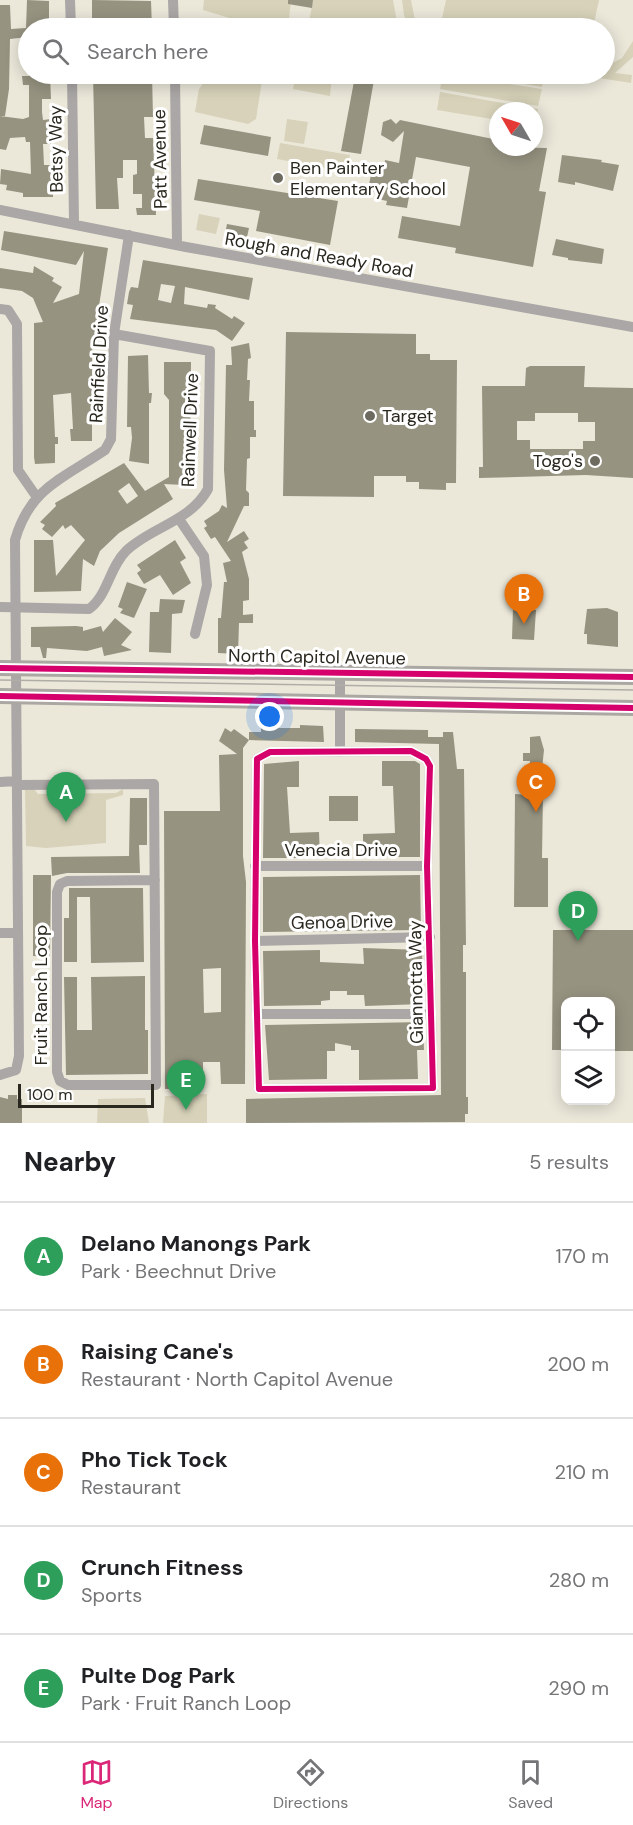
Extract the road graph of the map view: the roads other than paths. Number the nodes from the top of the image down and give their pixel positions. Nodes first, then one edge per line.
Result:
1 (70, 0) edge
2 (173, 0) edge
3 (71, 18) edge
4 (174, 18) edge
5 (72, 84) edge
6 (175, 84) edge
7 (0, 210) edge
8 (74, 223) junction
9 (129, 235) junction
10 (177, 245) junction
11 (0, 309) edge
12 (633, 327) edge
13 (114, 334) junction
14 (36, 496) junction
15 (178, 519) junction
16 (0, 607) edge
17 (16, 608) junction
18 (195, 634) dead end
19 (8, 668) edge
20 (340, 672) junction
21 (633, 677) edge
22 (8, 696) edge
23 (341, 702) junction
24 (633, 708) edge
25 (340, 752) junction
26 (0, 782) edge
27 (17, 783) junction
28 (255, 866) junction
29 (427, 866) junction
30 (155, 880) junction
31 (0, 933) edge
32 (18, 933) junction
33 (430, 937) junction
34 (255, 941) junction
35 (257, 1014) junction
36 (431, 1014) junction
37 (0, 1075) edge

1 - 3 street
2 - 4 street
5 - 8 street, Betsy Way
6 - 10 street, Patt Avenue
7 - 8 street, Rough and Ready Road
8 - 9 street, Rough and Ready Road
9 - 10 street, Rough and Ready Road
9 - 13 street, Rainfield Drive
10 - 12 street, Rough and Ready Road
11 - 14 street
13 - 14 street, Rainfield Drive
13 - 15 street, Rainwell Drive
14 - 17 street, Rainfield Drive
15 - 17 street, Rainwell Drive
15 - 18 street
16 - 17 street, Rainwell Drive
17 - 19 street, Rainfield Drive
19 - 20 main road, North Capitol Avenue
19 - 22 street, Rainfield Drive
20 - 21 main road, North Capitol Avenue
20 - 23 street
22 - 23 main road
22 - 27 street, Rainfield Drive
23 - 24 main road
23 - 25 street
25 - 28 street, Giannotta Way
25 - 29 street, Giannotta Way
26 - 27 street
27 - 30 street
27 - 32 street, Rainfield Drive
28 - 29 street, Venecia Drive
28 - 34 street, Giannotta Way
29 - 33 street, Giannotta Way
30 - 30 street, Fruit Ranch Loop
31 - 32 street
32 - 37 street, Rainfield Drive
33 - 34 street, Genoa Drive
33 - 36 street, Giannotta Way
34 - 35 street, Giannotta Way
35 - 36 street
35 - 36 street, Giannotta Way

